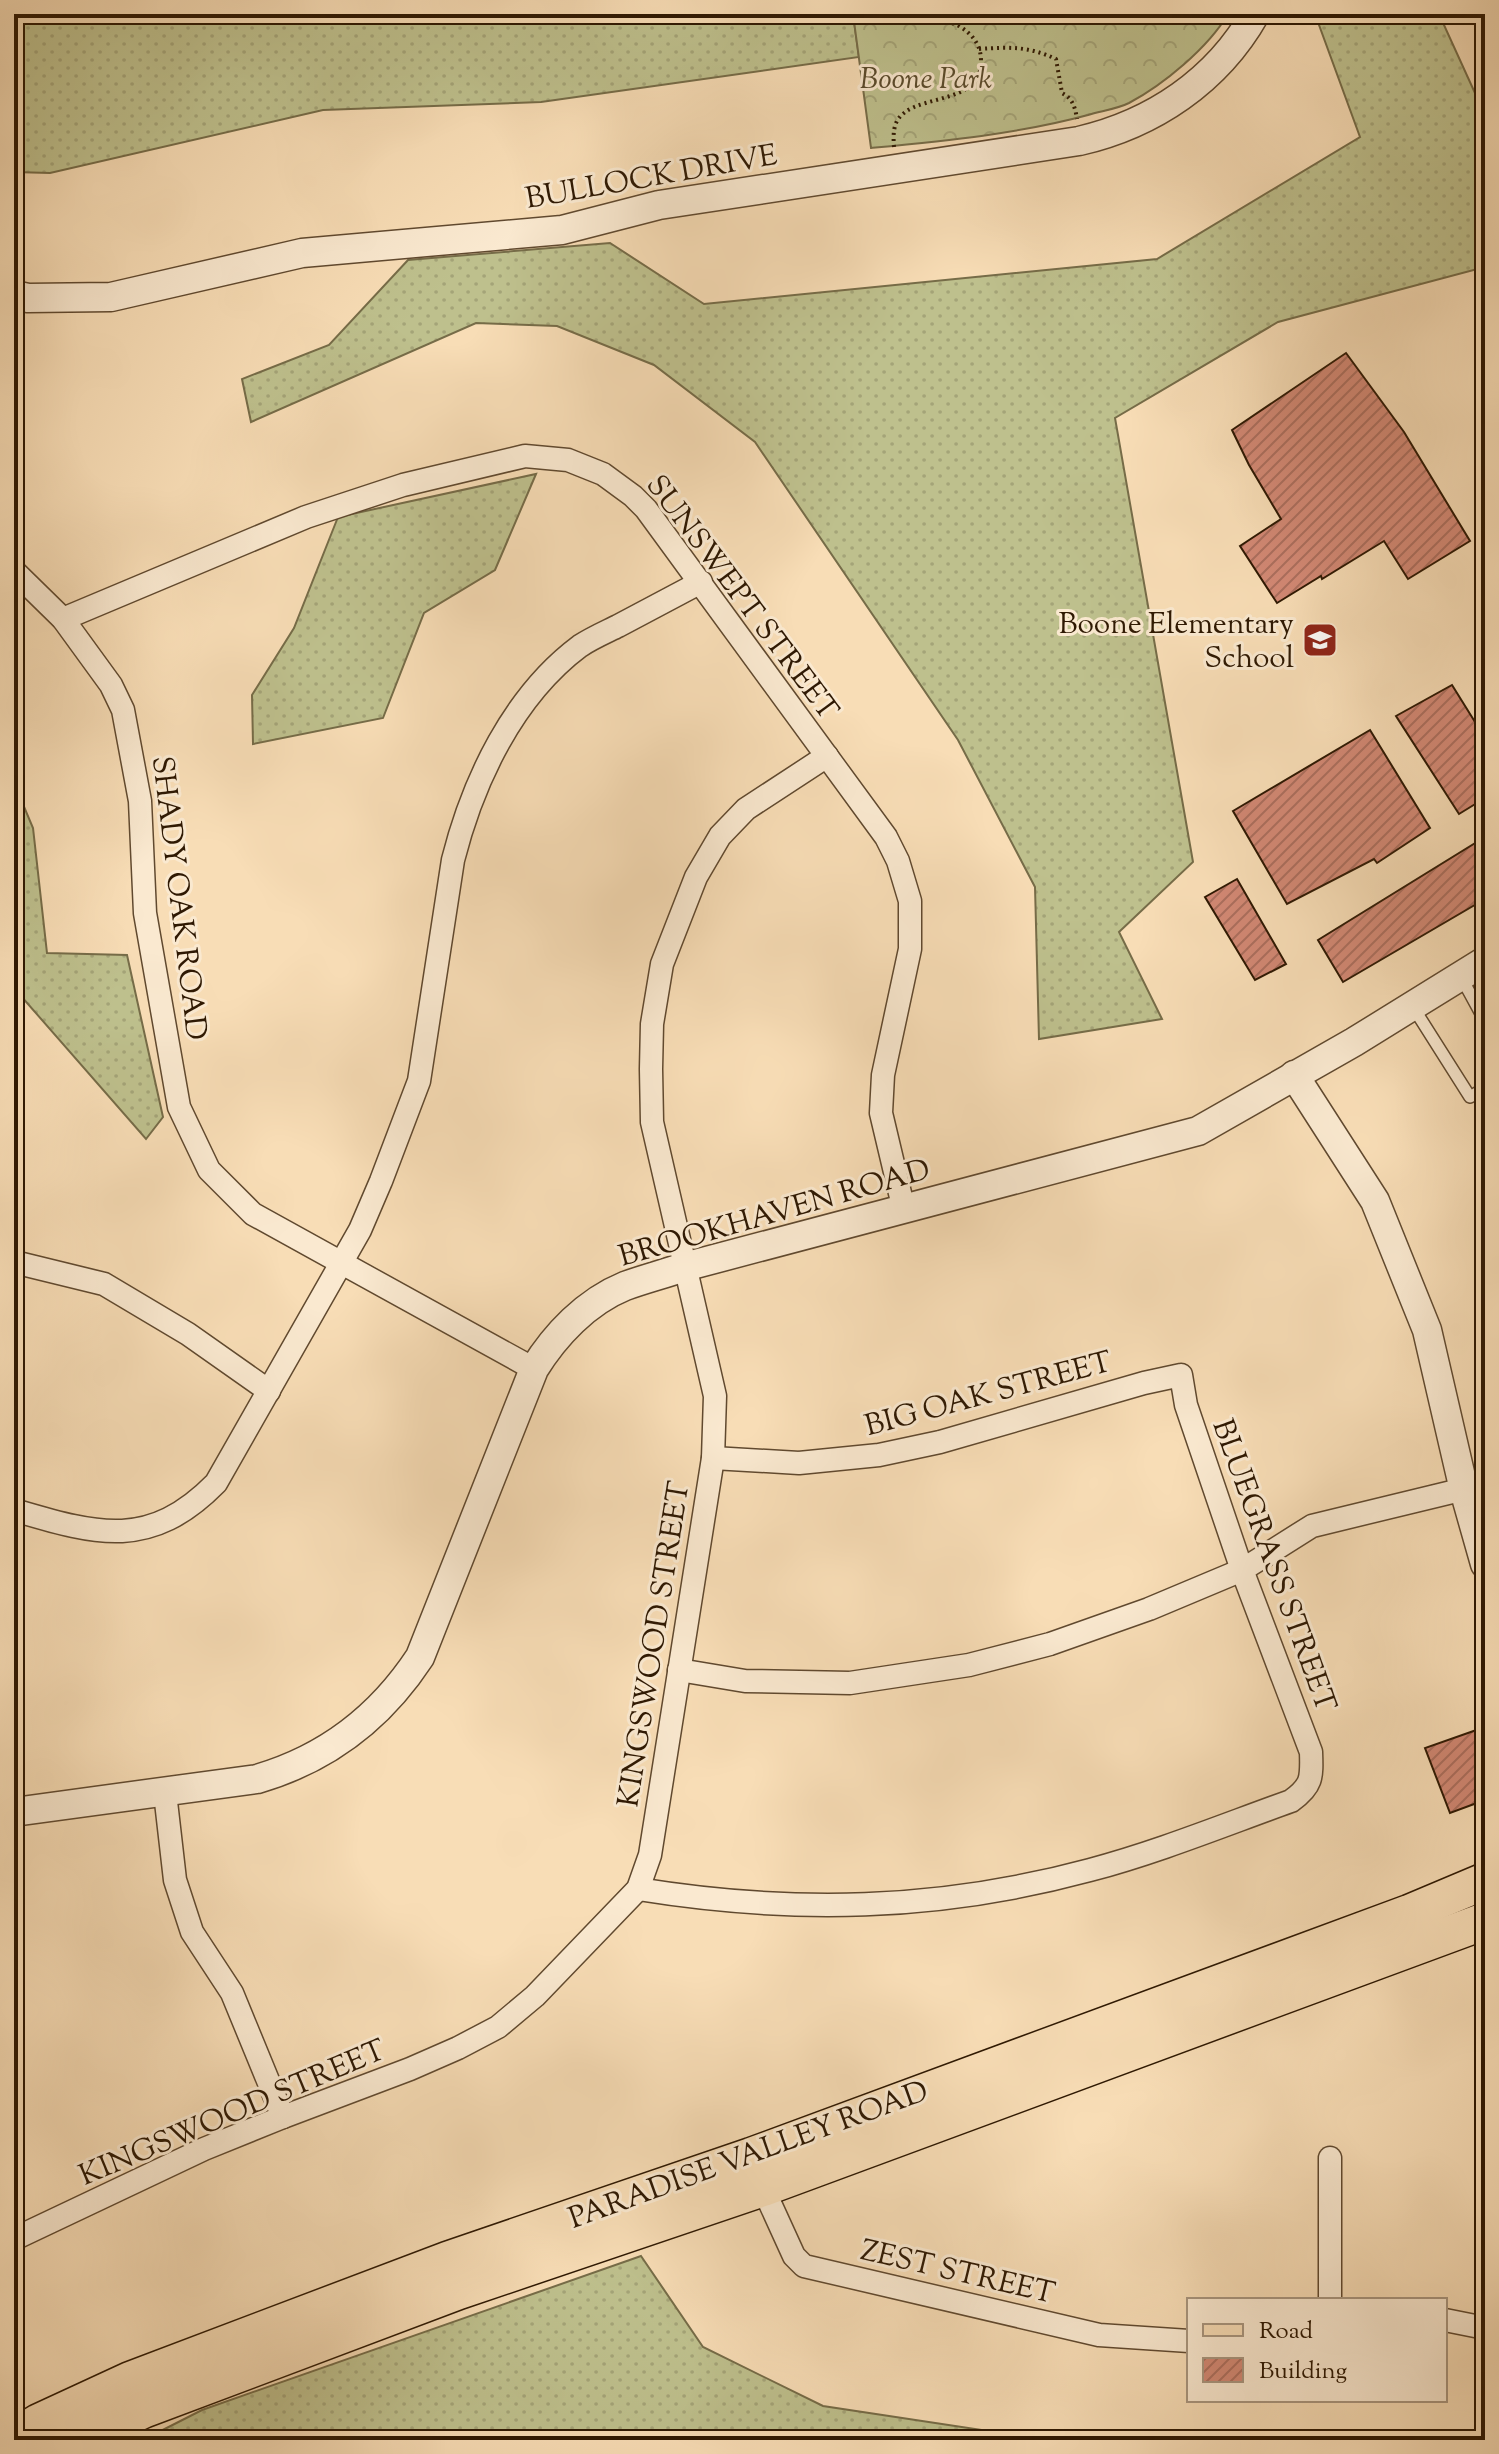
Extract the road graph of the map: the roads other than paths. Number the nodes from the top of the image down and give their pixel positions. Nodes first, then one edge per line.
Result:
1 (1255, 14) edge
2 (14, 295) edge
3 (14, 571) edge
4 (701, 582) junction
5 (63, 619) junction
6 (827, 756) junction
7 (1485, 961) edge
8 (1460, 976) junction
9 (1412, 1006) junction
10 (1485, 1021) edge
11 (1294, 1075) junction
12 (1485, 1088) edge
13 (904, 1210) junction
14 (14, 1262) edge
15 (340, 1264) junction
16 (684, 1267) junction
17 (534, 1369) junction
18 (1181, 1375) joint
19 (269, 1391) junction
20 (713, 1458) junction
21 (1474, 1487) edge
22 (14, 1510) edge
23 (1485, 1564) edge
24 (1242, 1570) junction
25 (679, 1670) junction
26 (165, 1793) junction
27 (14, 1812) edge
28 (1485, 1881) edge
29 (638, 1889) junction
30 (1485, 1921) edge
31 (283, 2117) junction
32 (1330, 2158) dead end
33 (763, 2188) junction
34 (14, 2239) edge
35 (1330, 2298) edge
36 (1447, 2320) edge
37 (1485, 2328) edge
38 (1187, 2341) edge
39 (14, 2437) edge
40 (80, 2440) edge

1 - 2 street, BULLOCK DRIVE
3 - 5 street, SHADY OAK ROAD
4 - 5 street, SUNSWEPT STREET
4 - 6 street, SUNSWEPT STREET
4 - 15 street
5 - 15 street, SHADY OAK ROAD
6 - 13 street, SUNSWEPT STREET
6 - 16 street, KINGSWOOD STREET
7 - 8 street, BROOKHAVEN ROAD
8 - 9 street, BROOKHAVEN ROAD
8 - 10 lane
9 - 11 street, BROOKHAVEN ROAD
9 - 12 lane
11 - 13 street, BROOKHAVEN ROAD
11 - 21 street
13 - 16 street, BROOKHAVEN ROAD
14 - 19 street
15 - 17 street, SHADY OAK ROAD
15 - 19 street
16 - 17 street, BROOKHAVEN ROAD
16 - 20 street, KINGSWOOD STREET
17 - 26 street, BROOKHAVEN ROAD
18 - 20 street, BIG OAK STREET
18 - 24 street, BLUEGRASS STREET
19 - 22 street
20 - 25 street, KINGSWOOD STREET
21 - 23 street
21 - 24 street
24 - 25 street
24 - 29 street, BLUEGRASS STREET
25 - 29 street, KINGSWOOD STREET
26 - 27 street, BROOKHAVEN ROAD
26 - 31 street
28 - 39 main road, PARADISE VALLEY ROAD
29 - 31 street, KINGSWOOD STREET
30 - 33 main road, PARADISE VALLEY ROAD
31 - 34 street, KINGSWOOD STREET
32 - 35 street
33 - 38 street, ZEST STREET
33 - 40 main road, PARADISE VALLEY ROAD
36 - 37 street

